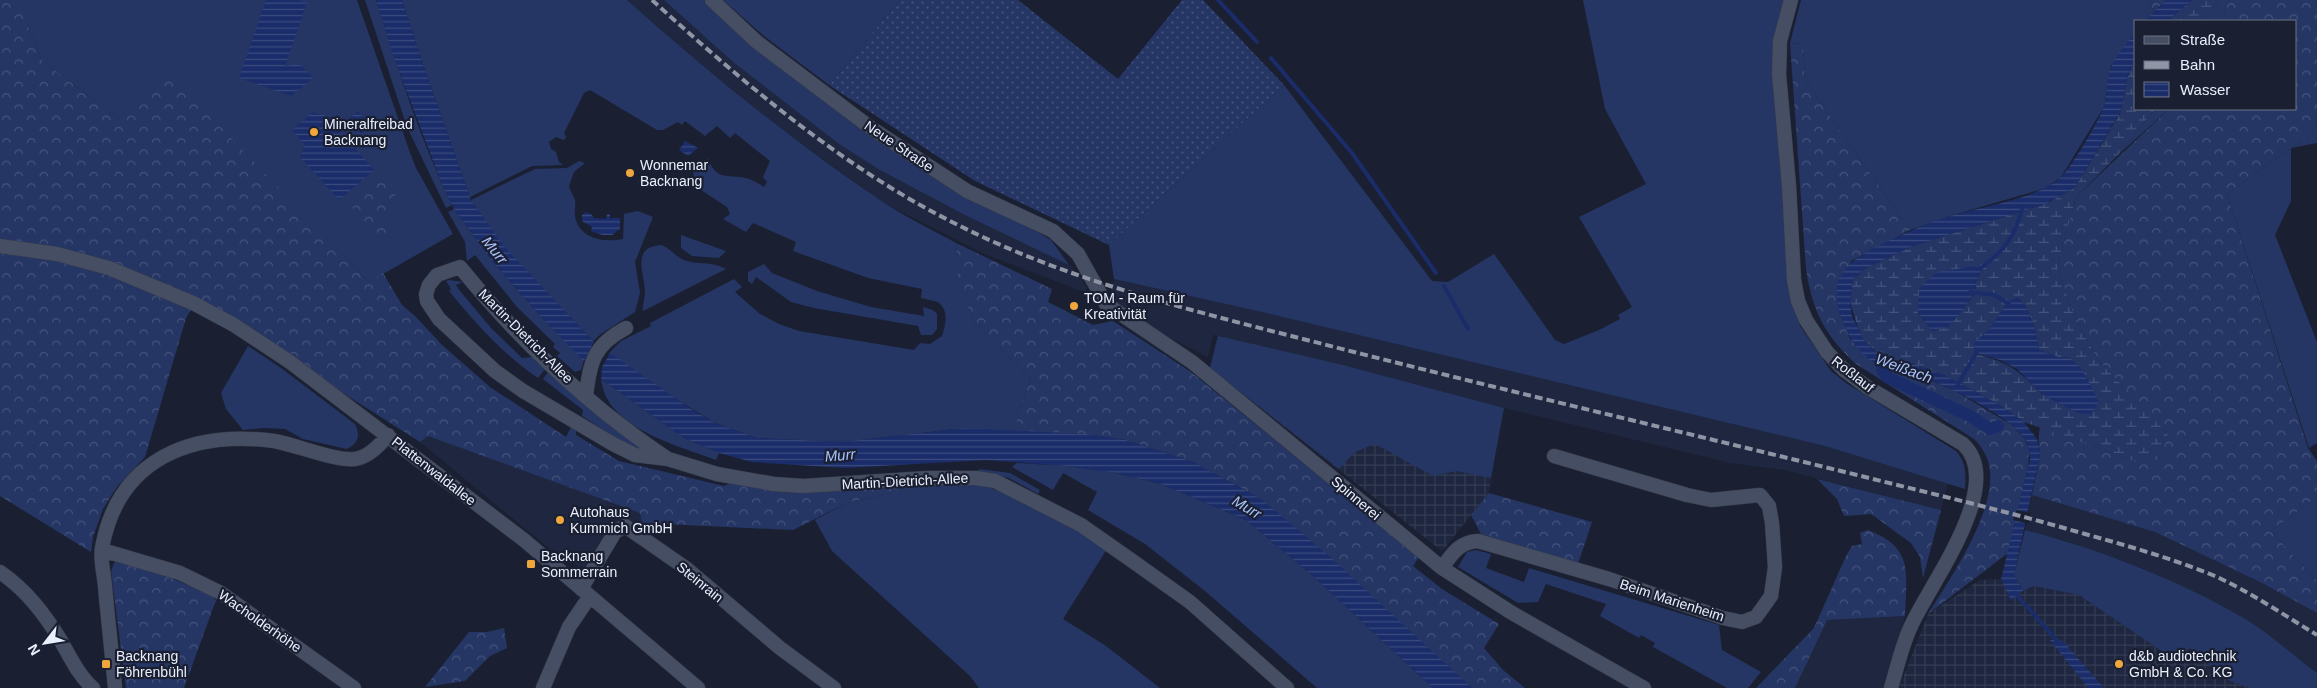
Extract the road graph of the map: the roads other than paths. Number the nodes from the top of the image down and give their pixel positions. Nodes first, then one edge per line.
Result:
1 (712, 0) edge
2 (1791, 0) edge
3 (0, 246) edge
4 (1091, 279) joint
5 (626, 328) dead end
6 (587, 389) junction
7 (388, 435) junction
8 (1554, 456) dead end
9 (668, 459) junction
10 (102, 550) junction
11 (1442, 568) junction
12 (0, 572) edge
13 (586, 592) junction
14 (94, 688) edge
15 (115, 688) edge
16 (354, 688) edge
17 (543, 688) edge
18 (698, 688) edge
19 (834, 688) edge
20 (1287, 688) edge
21 (1644, 688) edge
22 (1891, 688) edge

1 - 4 street, Neue Straße
2 - 22 street, Roßlauf
3 - 7 street
4 - 11 street, Spinnerei
5 - 6 street, Martin-Dietrich-Allee
6 - 9 street, Martin-Dietrich-Allee
6 - 9 street, Martin-Dietrich-Allee
7 - 10 street, Plattenwaldallee
7 - 13 street, Plattenwaldallee
8 - 11 street, Beim Marienheim
9 - 20 street, Martin-Dietrich-Allee
10 - 15 street, Plattenwaldallee
10 - 16 street, Wacholderhöhe
11 - 21 street, Spinnerei
12 - 14 street
13 - 17 street
13 - 18 street, Plattenwaldallee
13 - 19 street, Steinrain

